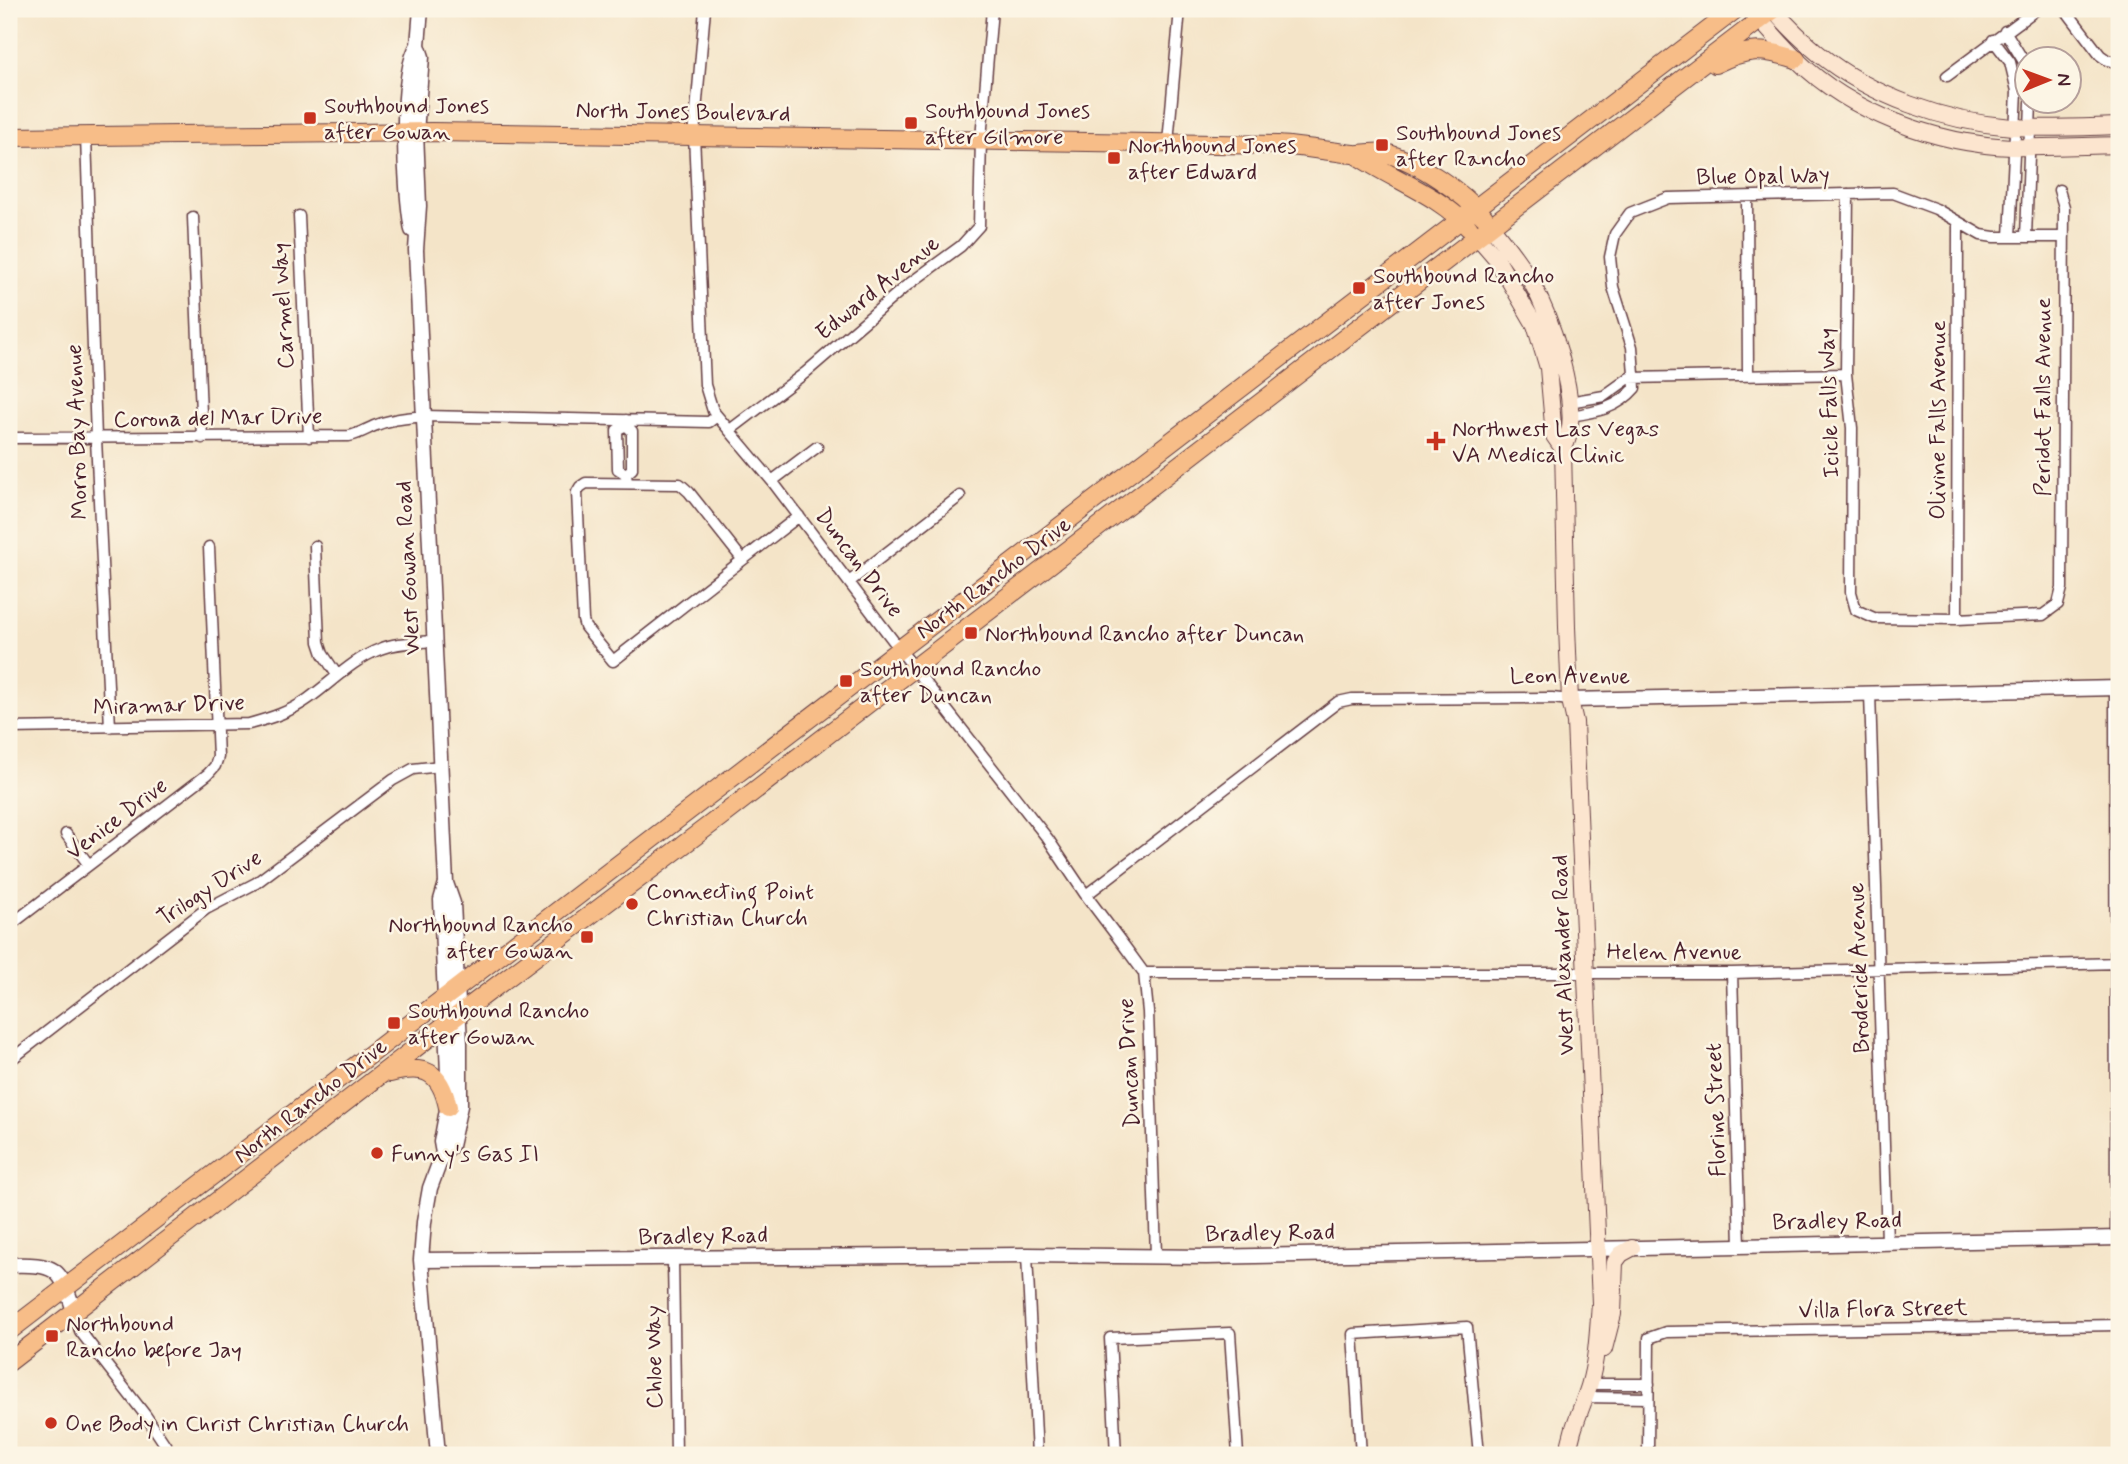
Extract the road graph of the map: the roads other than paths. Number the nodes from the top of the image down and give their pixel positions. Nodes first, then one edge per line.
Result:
1 (421, 9) edge
2 (705, 9) edge
3 (992, 9) edge
4 (1180, 9) edge
5 (1735, 9) edge
6 (2037, 9) edge
7 (2065, 9) edge
8 (1766, 11) edge
9 (2005, 31) junction
10 (1993, 40) junction
11 (2014, 46) edge
12 (1796, 59) junction
13 (2119, 62) edge
14 (1947, 76) dead end
15 (1683, 79) junction
16 (2026, 116) edge
17 (2119, 126) edge
18 (2022, 127) junction
19 (410, 132) junction
20 (694, 135) junction
21 (86, 136) junction
22 (9, 137) edge
23 (981, 139) junction
24 (1168, 143) junction
25 (2119, 145) edge
26 (2021, 147) junction
27 (1355, 154) junction
28 (2059, 190) dead end
29 (1848, 194) junction
30 (1747, 197) junction
31 (1476, 208) junction
32 (299, 216) dead end
33 (193, 218) dead end
34 (1461, 219) junction
35 (1958, 222) junction
36 (1483, 231) junction
37 (2010, 237) junction
38 (2026, 237) junction
39 (2064, 237) junction
40 (1846, 373) junction
41 (1748, 374) junction
42 (1633, 378) junction
43 (1569, 409) junction
44 (424, 416) junction
45 (717, 416) junction
46 (626, 423) junction
47 (730, 430) junction
48 (309, 437) junction
49 (9, 438) edge
50 (202, 438) junction
51 (96, 439) junction
52 (817, 447) dead end
53 (1563, 449) junction
54 (626, 479) junction
55 (772, 481) junction
56 (960, 496) dead end
57 (799, 516) junction
58 (314, 546) dead end
59 (209, 547) dead end
60 (742, 558) junction
61 (849, 582) junction
62 (1957, 619) junction
63 (433, 641) junction
64 (900, 649) junction
65 (914, 668) junction
66 (337, 675) junction
67 (2117, 689) edge
68 (1870, 693) junction
69 (1570, 700) junction
70 (217, 726) junction
71 (110, 727) junction
72 (9, 728) edge
73 (440, 766) junction
74 (731, 778) junction
75 (665, 828) junction
76 (700, 833) junction
77 (66, 834) dead end
78 (672, 853) junction
79 (89, 865) junction
80 (1086, 895) junction
81 (9, 926) edge
82 (2118, 963) edge
83 (1879, 969) junction
84 (1586, 972) junction
85 (1144, 973) junction
86 (1732, 973) junction
87 (451, 993) junction
88 (452, 1020) junction
89 (9, 1061) edge
90 (383, 1075) junction
91 (448, 1107) junction
92 (443, 1153) junction
93 (2118, 1238) edge
94 (1887, 1242) junction
95 (1740, 1245) junction
96 (1632, 1248) junction
97 (1596, 1249) junction
98 (1027, 1255) junction
99 (1156, 1255) junction
100 (673, 1258) junction
101 (421, 1260) junction
102 (9, 1265) edge
103 (66, 1287) junction
104 (74, 1311) junction
105 (2119, 1325) edge
106 (9, 1331) edge
107 (9, 1362) edge
108 (1588, 1383) junction
109 (1648, 1384) junction
110 (1648, 1398) junction
111 (172, 1455) edge
112 (438, 1455) edge
113 (676, 1455) edge
114 (1037, 1455) edge
115 (1116, 1455) edge
116 (1238, 1455) edge
117 (1361, 1455) edge
118 (1479, 1455) edge
119 (1568, 1455) edge
120 (1650, 1455) edge

1 - 19 street, West Gowan Road
2 - 20 street, Duncan Drive
3 - 23 street, Edward Avenue
4 - 24 street
5 - 31 main road, North Rancho Drive
6 - 9 street
7 - 13 street
8 - 12 main road
8 - 15 main road, North Rancho Drive
8 - 18 main road
9 - 10 street
9 - 11 street
10 - 14 street
10 - 18 street
12 - 15 main road
12 - 26 main road
15 - 36 main road, North Rancho Drive
16 - 18 street
17 - 18 main road
18 - 26 street
18 - 26 street
19 - 20 main road, North Jones Boulevard
19 - 21 main road, North Jones Boulevard
19 - 44 street, West Gowan Road
20 - 23 main road, North Jones Boulevard
20 - 45 street, Duncan Drive
21 - 22 main road, North Jones Boulevard
21 - 51 street, Morro Bay Avenue
23 - 24 main road, North Jones Boulevard
23 - 47 street, Edward Avenue
24 - 27 main road, North Jones Boulevard
25 - 26 main road
26 - 37 street
26 - 38 street
27 - 31 main road, North Jones Boulevard
27 - 34 main road, North Jones Boulevard
28 - 39 street, Peridot Falls Avenue
29 - 30 street, Blue Opal Way
29 - 35 street, Blue Opal Way
29 - 40 street, Icicle Falls Way
30 - 41 street
30 - 42 street, Blue Opal Way
31 - 34 main road, North Rancho Drive
31 - 36 main road, North Jones Boulevard
32 - 48 street, Carmel Way
33 - 50 street
34 - 36 main road, North Jones Boulevard
34 - 64 main road, North Rancho Drive
35 - 37 street, Blue Opal Way
35 - 62 street, Olivine Falls Avenue
36 - 43 main road, West Alexander Road
36 - 53 main road, West Alexander Road
36 - 65 main road, North Rancho Drive
37 - 38 street, Blue Opal Way
38 - 39 street, Blue Opal Way
39 - 62 street, Peridot Falls Avenue
40 - 41 street
40 - 62 street, Icicle Falls Way
41 - 42 street
42 - 43 street
43 - 53 main road, West Alexander Road
44 - 46 street
44 - 48 street, Corona del Mar Drive
44 - 63 street, West Gowan Road
45 - 46 street
45 - 47 street, Duncan Drive
46 - 54 street
47 - 55 street, Duncan Drive
48 - 50 street, Corona del Mar Drive
49 - 51 street, Corona del Mar Drive
50 - 51 street, Corona del Mar Drive
51 - 71 street, Morro Bay Avenue
52 - 55 street
53 - 69 main road, West Alexander Road
54 - 60 street
54 - 60 street
55 - 57 street, Duncan Drive
56 - 61 street
57 - 60 street
57 - 61 street, Duncan Drive
58 - 66 street
59 - 70 street, Venice Drive
61 - 64 street, Duncan Drive
63 - 66 street, Miramar Drive
63 - 73 street, West Gowan Road
64 - 65 street, Duncan Drive
64 - 74 main road, North Rancho Drive
65 - 76 main road, North Rancho Drive
65 - 80 street, Duncan Drive
66 - 70 street, Miramar Drive
67 - 68 street, Leon Avenue
67 - 82 street
68 - 69 street, Leon Avenue
68 - 83 street, Broderick Avenue
69 - 80 street, Leon Avenue
69 - 84 main road, West Alexander Road
70 - 71 street, Miramar Drive
70 - 79 street, Venice Drive
71 - 72 street, Miramar Drive
73 - 87 street, West Gowan Road
73 - 89 street, Trilogy Drive
74 - 75 main road, North Rancho Drive
74 - 76 main road
75 - 78 main road
75 - 87 main road, North Rancho Drive
76 - 78 main road, North Rancho Drive
77 - 79 street
78 - 88 main road, North Rancho Drive
79 - 81 street, Venice Drive
80 - 85 street, Duncan Drive
82 - 83 street, Helen Avenue
82 - 93 street
83 - 86 street, Helen Avenue
83 - 94 street, Broderick Avenue
84 - 85 street, Helen Avenue
84 - 86 street, Helen Avenue
84 - 97 main road, West Alexander Road
85 - 99 street, Duncan Drive
86 - 95 street, Florine Street
87 - 88 street, West Gowan Road
87 - 103 main road, North Rancho Drive
88 - 90 main road, North Rancho Drive
88 - 91 street, West Gowan Road
88 - 92 street, West Gowan Road
90 - 91 main road
90 - 104 main road, North Rancho Drive
91 - 92 street, West Gowan Road
92 - 101 street, West Gowan Road
93 - 94 street, Bradley Road
94 - 95 street, Bradley Road
95 - 96 street, Bradley Road
96 - 97 street, Bradley Road
96 - 108 main road
97 - 99 street, Bradley Road
97 - 108 main road, West Alexander Road
98 - 99 street, Bradley Road
98 - 100 street, Bradley Road
98 - 114 street
100 - 101 street, Bradley Road
100 - 113 street, Chloe Way
101 - 112 street, West Gowan Road
102 - 103 street
103 - 104 street
103 - 106 main road, North Rancho Drive
104 - 107 main road, North Rancho Drive
104 - 111 street
105 - 109 street, Villa Flora Street
108 - 109 street
108 - 110 street
108 - 119 main road, West Alexander Road
109 - 110 street
110 - 120 street
115 - 116 street
117 - 118 street

